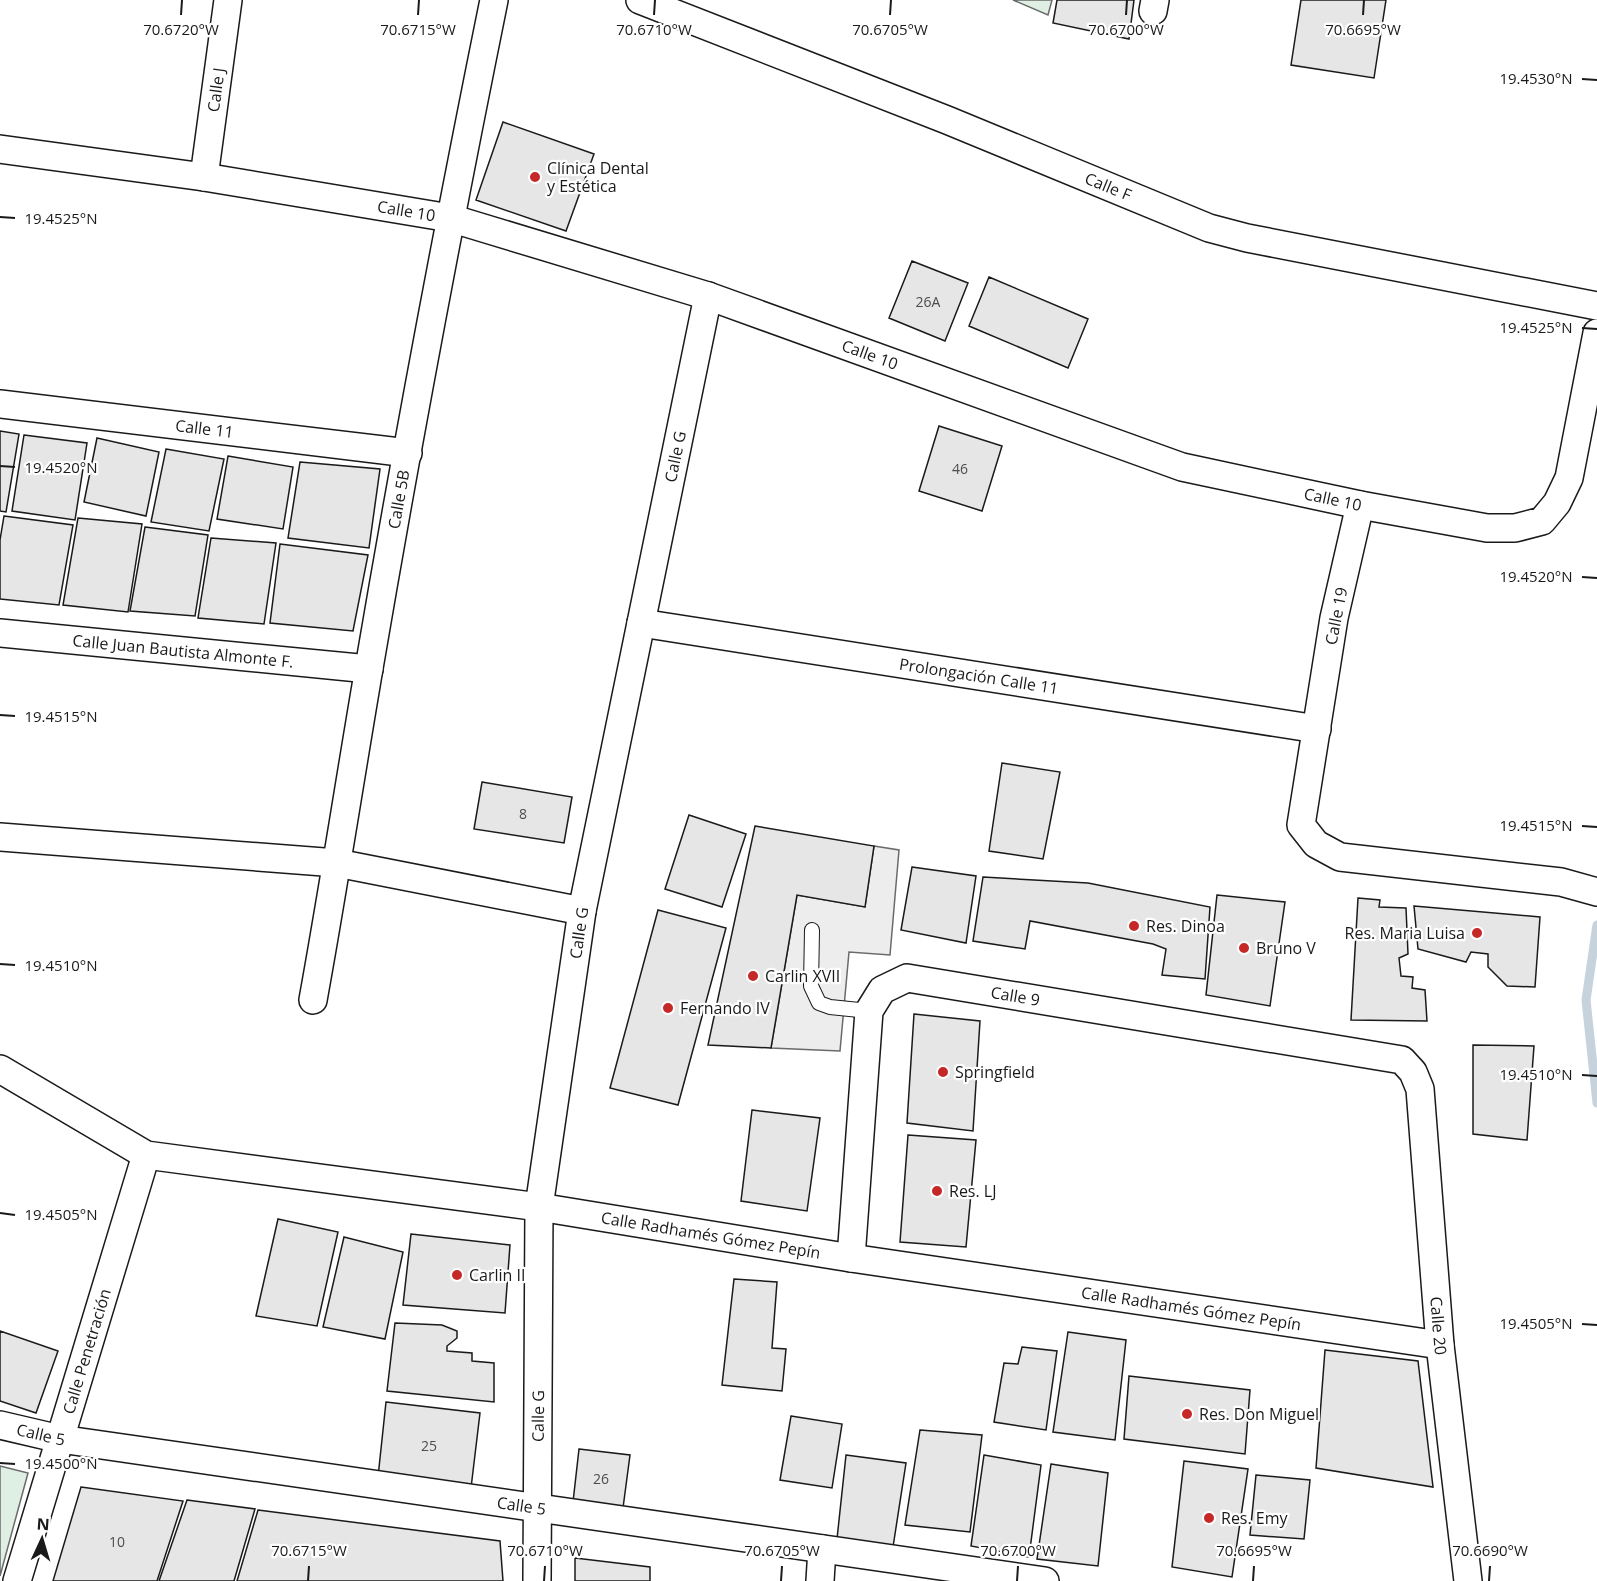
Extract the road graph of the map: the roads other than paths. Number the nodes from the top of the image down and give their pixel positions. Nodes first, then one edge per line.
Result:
1 (228, 0) edge
2 (494, 0) edge
3 (640, 0) edge
4 (0, 149) edge
5 (204, 177) junction
6 (450, 218) junction
7 (708, 296) junction
8 (1597, 306) edge
9 (1597, 333) edge
10 (0, 404) edge
11 (408, 453) junction
12 (1360, 505) junction
13 (641, 623) junction
14 (0, 633) edge
15 (369, 669) junction
16 (1317, 729) junction
17 (0, 837) edge
18 (338, 864) junction
19 (1597, 892) edge
20 (582, 912) junction
21 (812, 930) dead end
22 (313, 1000) dead end
23 (869, 1011) junction
24 (0, 1069) edge
25 (1413, 1072) joint
26 (146, 1155) junction
27 (539, 1207) junction
28 (851, 1258) junction
29 (1440, 1345) junction
30 (0, 1425) edge
31 (60, 1439) junction
32 (536, 1508) junction
33 (822, 1549) junction
34 (17, 1581) edge
35 (537, 1581) edge
36 (820, 1581) edge
37 (1045, 1581) edge
38 (1468, 1581) edge

1 - 5 street, Calle J
2 - 6 street, Calle 5B
3 - 8 street, Calle F
4 - 5 street, Calle 10
5 - 6 street, Calle 10
6 - 7 street, Calle 10
6 - 11 street, Calle 5B
7 - 12 street, Calle 10
7 - 13 street, Calle G
9 - 12 street, Calle 10
10 - 11 street, Calle 11
11 - 15 street, Calle 5B
12 - 16 street, Calle 19
13 - 16 street, Prolongación Calle 11
13 - 20 street, Calle G
14 - 15 street, Calle Juan Bautista Almonte F.
15 - 18 street, Calle 5B
16 - 19 street, Calle 19
17 - 18 street
18 - 20 street
18 - 22 street, Calle 5B
20 - 27 street, Calle G
21 - 23 lane
23 - 25 street, Calle 9
23 - 28 street
24 - 26 street, Calle Radhamés Gómez Pepín
25 - 29 street, Calle 20
26 - 27 street, Calle Radhamés Gómez Pepín
26 - 31 street, Calle Penetración
27 - 28 street, Calle Radhamés Gómez Pepín
27 - 32 street, Calle G
28 - 29 street, Calle Radhamés Gómez Pepín
29 - 38 street, Calle 20
30 - 31 street, Calle 5
31 - 32 street, Calle 5
31 - 34 street, Calle Penetración
32 - 33 street, Calle 5
32 - 35 street, Calle G
33 - 36 street
33 - 37 street, Calle 5

